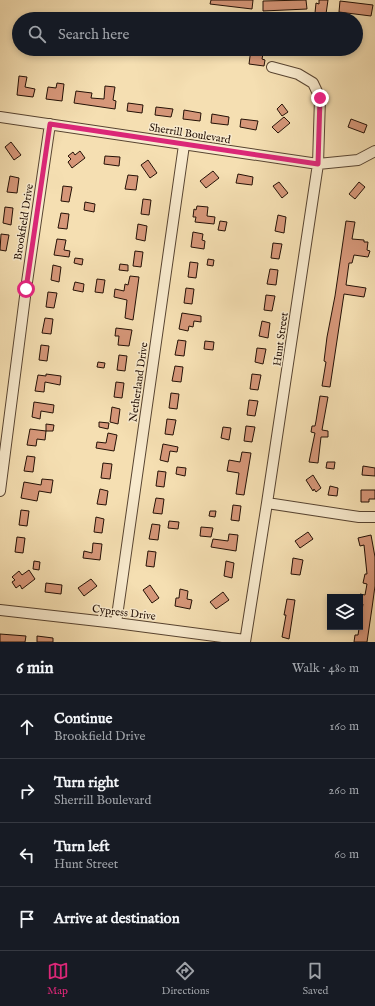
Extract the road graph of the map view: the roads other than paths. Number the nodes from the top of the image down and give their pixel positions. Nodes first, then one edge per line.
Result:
1 (272, 67) dead end
2 (0, 117) edge
3 (50, 124) junction
4 (184, 145) junction
5 (375, 151) edge
6 (318, 164) junction
7 (0, 491) edge
8 (267, 503) junction
9 (375, 517) edge
10 (0, 610) edge
11 (116, 623) junction
12 (245, 641) edge

1 - 6 street, Hunt Street
2 - 3 street, Sherrill Boulevard
3 - 4 street, Sherrill Boulevard
3 - 7 street, Brookfield Drive
4 - 6 street, Sherrill Boulevard
4 - 11 street, Netherland Drive
5 - 6 street, Sherrill Boulevard
6 - 8 street, Hunt Street
8 - 9 street
8 - 12 street, Hunt Street
10 - 11 street, Cypress Drive
11 - 12 street, Cypress Drive

